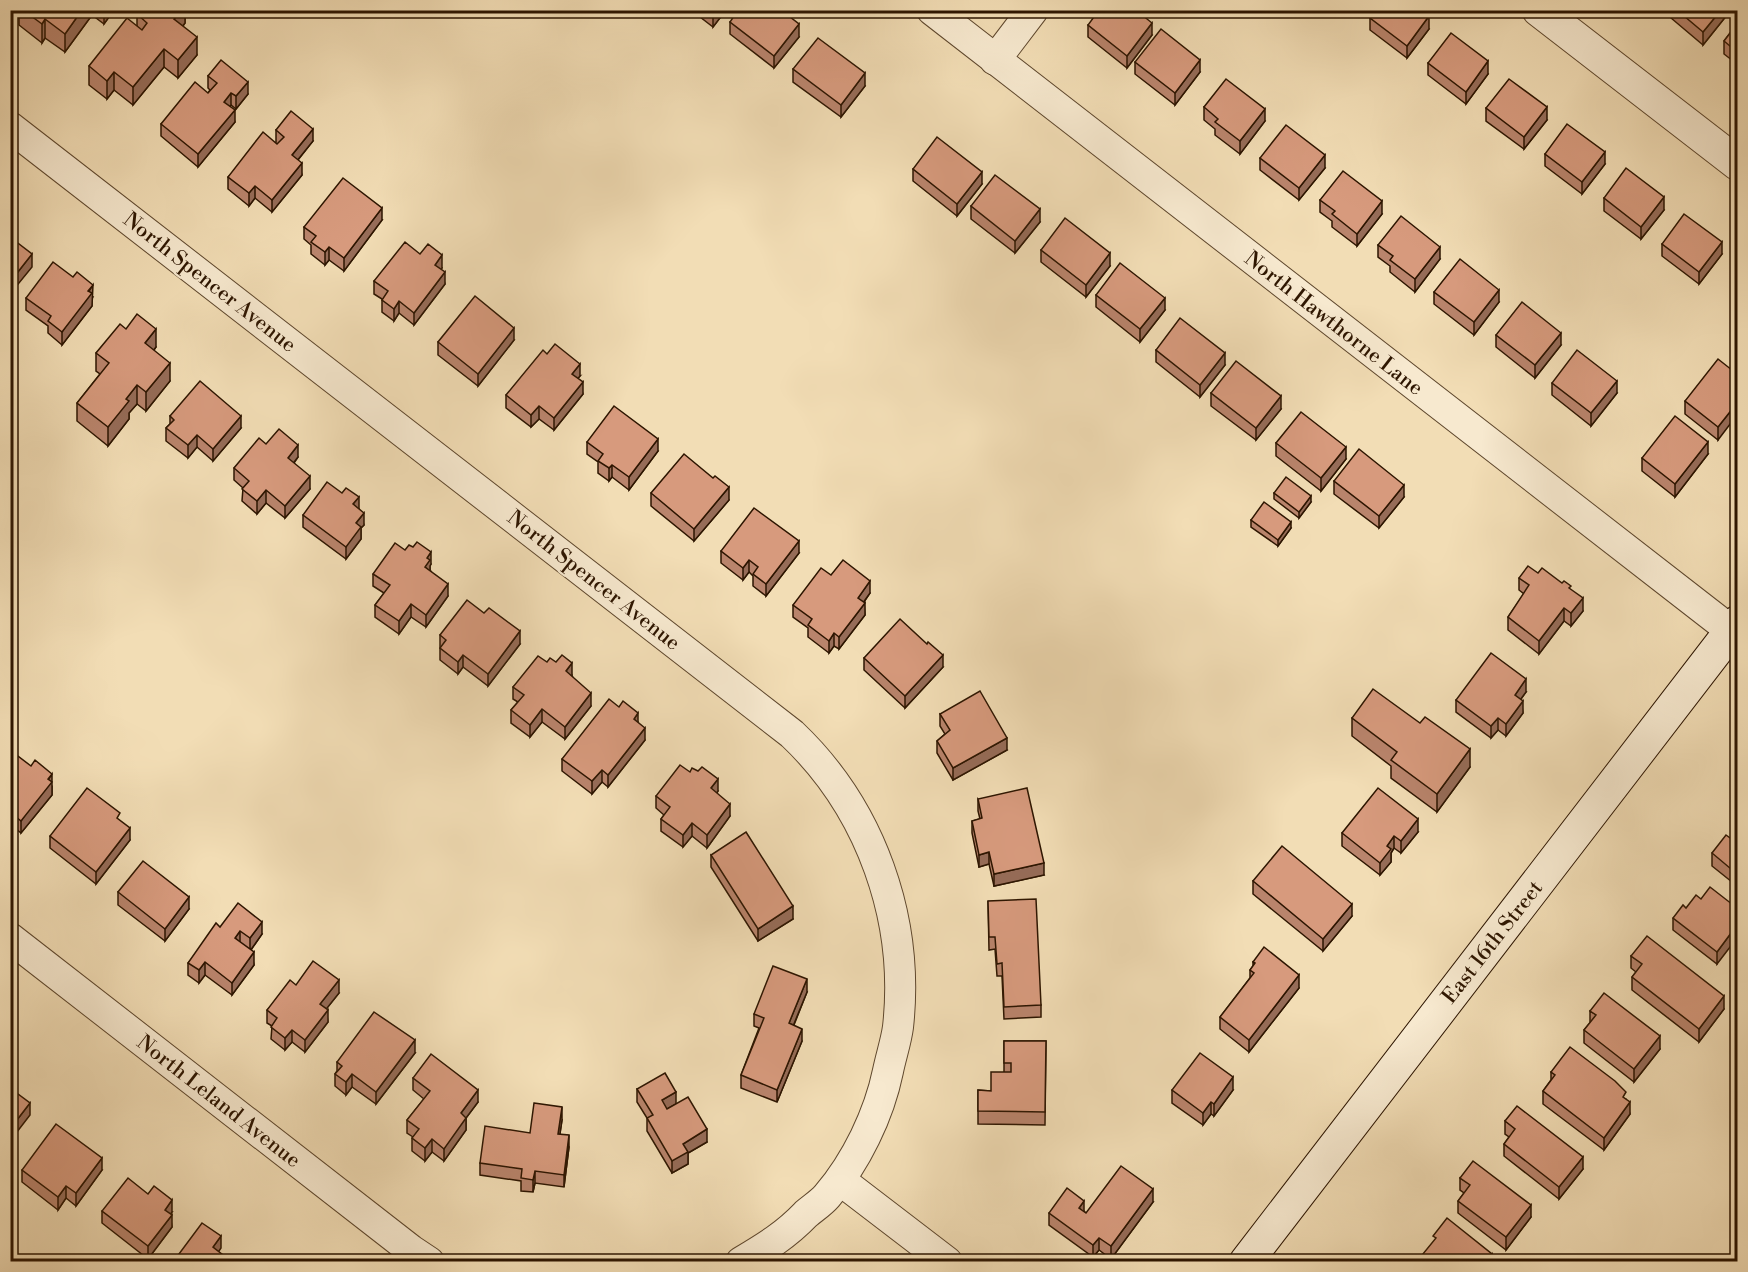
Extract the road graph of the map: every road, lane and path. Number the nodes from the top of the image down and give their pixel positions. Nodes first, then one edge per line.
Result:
1 (932, 10) edge
2 (1033, 10) edge
3 (1556, 16) edge
4 (995, 60) junction
5 (10, 127) edge
6 (1737, 164) edge
7 (1735, 630) edge
8 (10, 938) edge
9 (840, 1180) junction
10 (429, 1262) edge
11 (741, 1262) edge
12 (946, 1262) edge
13 (1245, 1262) edge

1 - 4 street, North Hawthorne Lane
2 - 4 street
3 - 6 main road
4 - 7 street, North Hawthorne Lane
5 - 9 street, North Spencer Avenue
7 - 13 main road, East 16th Street
8 - 10 street, North Leland Avenue
9 - 11 street
9 - 12 street

